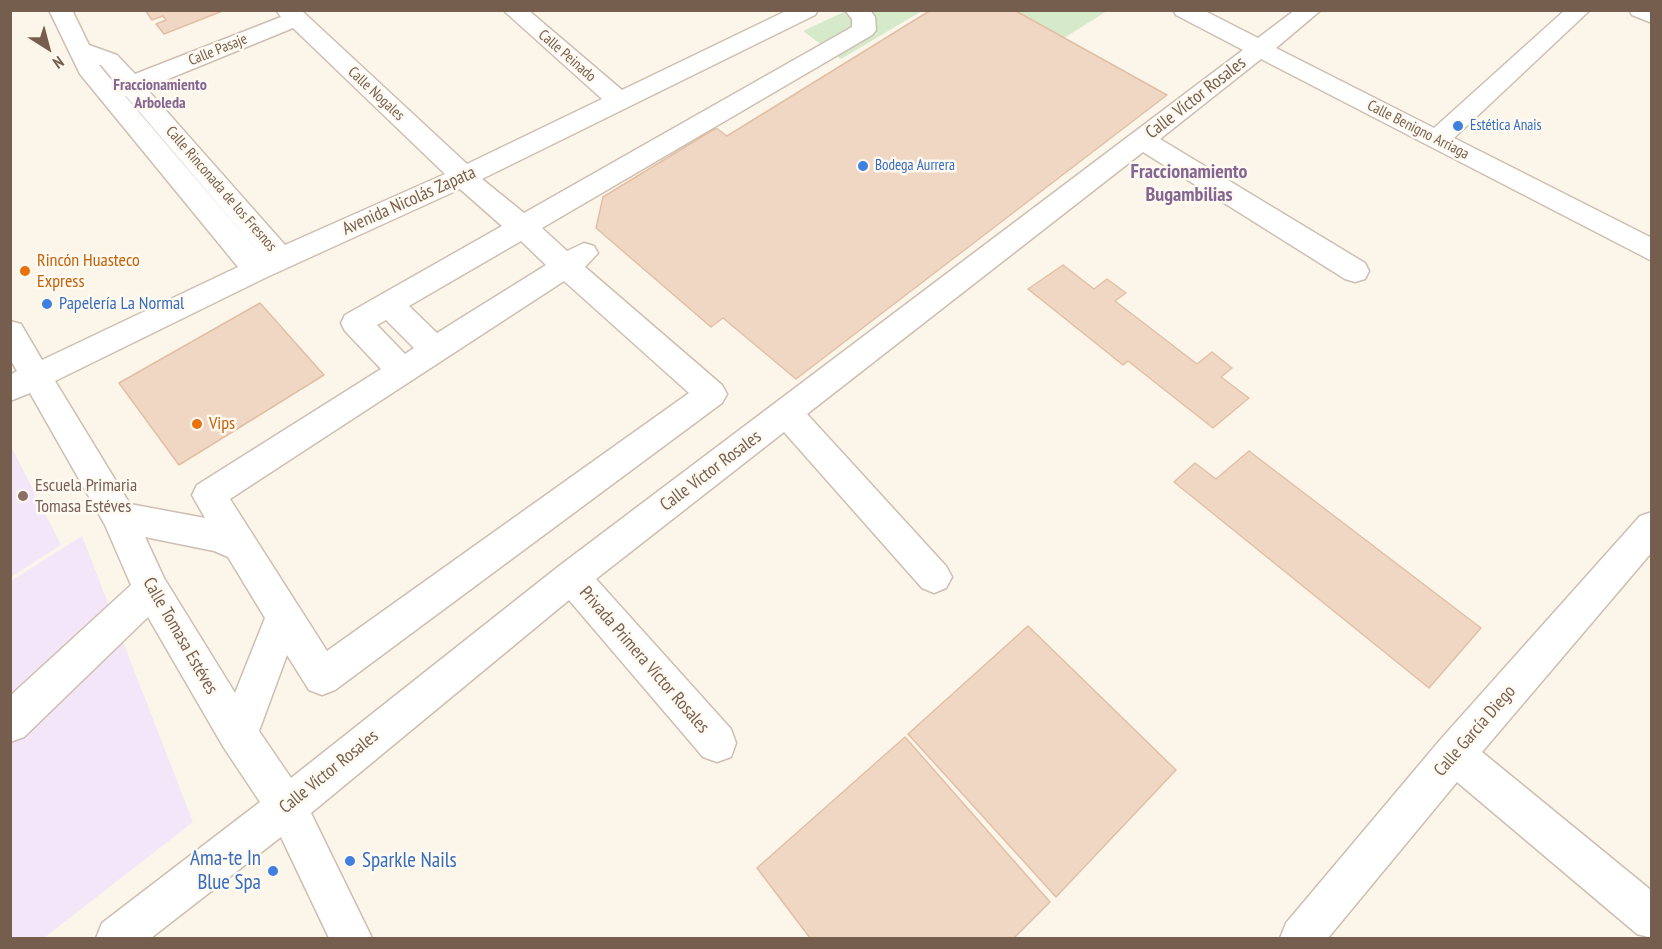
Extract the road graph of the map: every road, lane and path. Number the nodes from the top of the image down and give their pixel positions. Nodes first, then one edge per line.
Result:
1 (60, 10) edge
2 (514, 10) edge
3 (856, 10) edge
4 (1184, 10) edge
5 (1310, 10) edge
6 (1580, 10) edge
7 (1640, 10) edge
8 (801, 12) edge
9 (291, 15) edge
10 (1652, 16) edge
11 (1261, 49) junction
12 (120, 90) junction
13 (620, 102) junction
14 (1437, 139) junction
15 (1143, 140) junction
16 (475, 171) junction
17 (531, 221) junction
18 (1652, 251) edge
19 (575, 260) junction
20 (269, 265) junction
21 (1355, 271) dead end
22 (388, 304) junction
23 (10, 332) edge
24 (435, 350) junction
25 (403, 371) junction
26 (24, 382) edge
27 (787, 413) junction
28 (119, 518) junction
29 (1652, 527) edge
30 (241, 546) junction
31 (571, 577) junction
32 (934, 578) dead end
33 (151, 590) junction
34 (284, 616) junction
35 (10, 723) edge
36 (238, 734) junction
37 (717, 743) dead end
38 (1454, 754) junction
39 (287, 807) junction
40 (1652, 919) edge
41 (117, 939) edge
42 (351, 939) edge
43 (1301, 939) edge

1 - 12 street, Calle Rinconada de los Fresnos
2 - 13 street, Calle Peinado
3 - 17 street
4 - 11 street, Calle Benigno Arriaga
5 - 11 street, Calle Víctor Rosales
6 - 14 street
7 - 10 street
8 - 13 street, Avenida Nicolás Zapata
9 - 12 street, Calle Pasaje
9 - 16 street, Calle Nogales
11 - 14 street, Calle Benigno Arriaga
11 - 15 street, Calle Víctor Rosales
12 - 20 street, Calle Rinconada de los Fresnos
13 - 16 street, Avenida Nicolás Zapata
14 - 18 street, Calle Benigno Arriaga
15 - 21 street
15 - 27 street, Calle Víctor Rosales
16 - 17 street, Calle Nogales
16 - 20 street, Avenida Nicolás Zapata
17 - 19 street, Calle Nogales
17 - 22 street
19 - 24 street
19 - 34 street, Calle Nogales
20 - 26 street, Avenida Nicolás Zapata
22 - 24 street
22 - 25 street
23 - 26 street, Calle Tomasa Estéves
24 - 25 street
25 - 30 street
26 - 28 street, Calle Tomasa Estéves
27 - 31 street, Calle Víctor Rosales
27 - 32 street
28 - 30 street
28 - 33 street, Calle Tomasa Estéves
29 - 38 street, Calle García Diego
30 - 34 street
31 - 37 street, Privada Primera Víctor Rosales
31 - 39 street, Calle Víctor Rosales
33 - 35 street
33 - 36 street, Calle Tomasa Estéves
34 - 36 street
36 - 39 street, Calle Tomasa Estéves
38 - 40 street
38 - 43 street, Calle García Diego
39 - 41 street, Calle Víctor Rosales
39 - 42 street, Calle Tomasa Estéves

